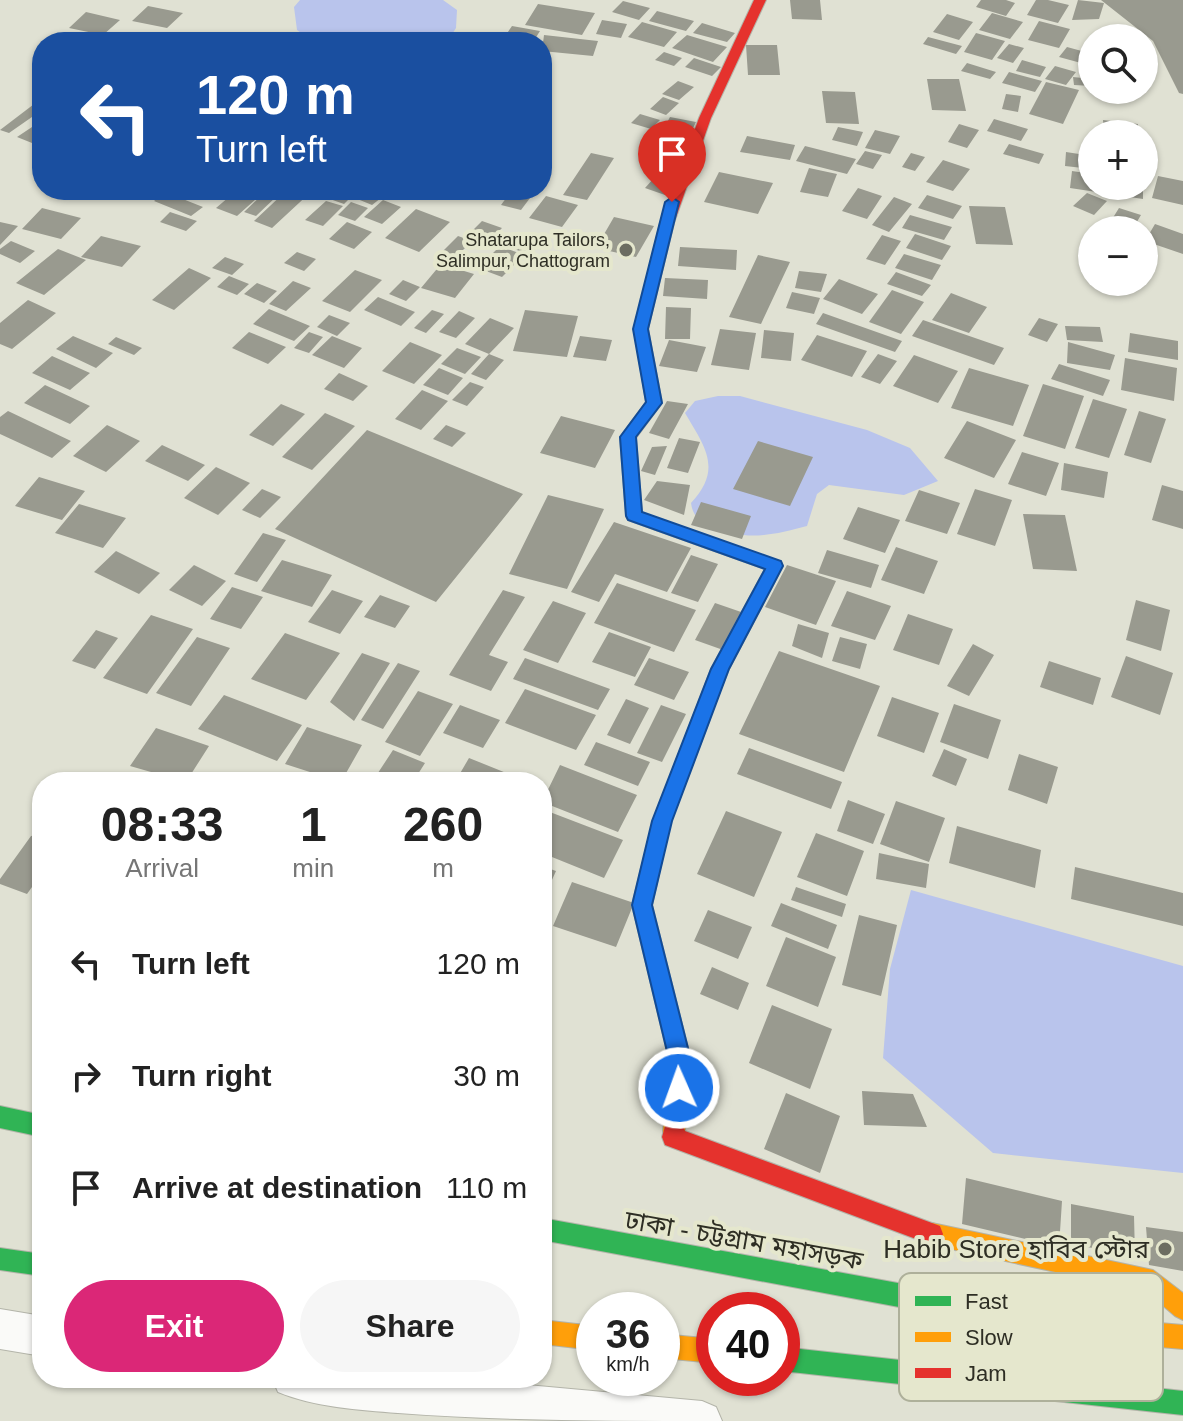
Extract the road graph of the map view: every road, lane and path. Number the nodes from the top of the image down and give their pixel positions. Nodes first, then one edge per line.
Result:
1 (760, 0) edge
2 (0, 1117) edge
3 (32, 1124) edge
4 (552, 1231) edge
5 (0, 1259) edge
6 (32, 1264) edge
7 (1112, 1273) edge
8 (1163, 1291) edge
9 (899, 1295) edge
10 (1183, 1308) edge
11 (0, 1329) edge
12 (552, 1333) edge
13 (32, 1334) edge
14 (1163, 1335) edge
15 (576, 1336) edge
16 (1183, 1337) edge
17 (800, 1361) edge
18 (899, 1372) edge
19 (350, 1388) edge
20 (1163, 1401) edge
21 (1183, 1403) edge
22 (702, 1421) edge

1 - 7 main road
2 - 3 main road
4 - 9 main road, ঢাকা - চট্টগ্রাম মহাসড়ক
5 - 6 main road
8 - 10 main road
11 - 13 street
12 - 15 main road
14 - 16 main road, ঢাকা - চট্টগ্রাম মহাসড়ক
17 - 18 main road
19 - 22 street
20 - 21 main road

